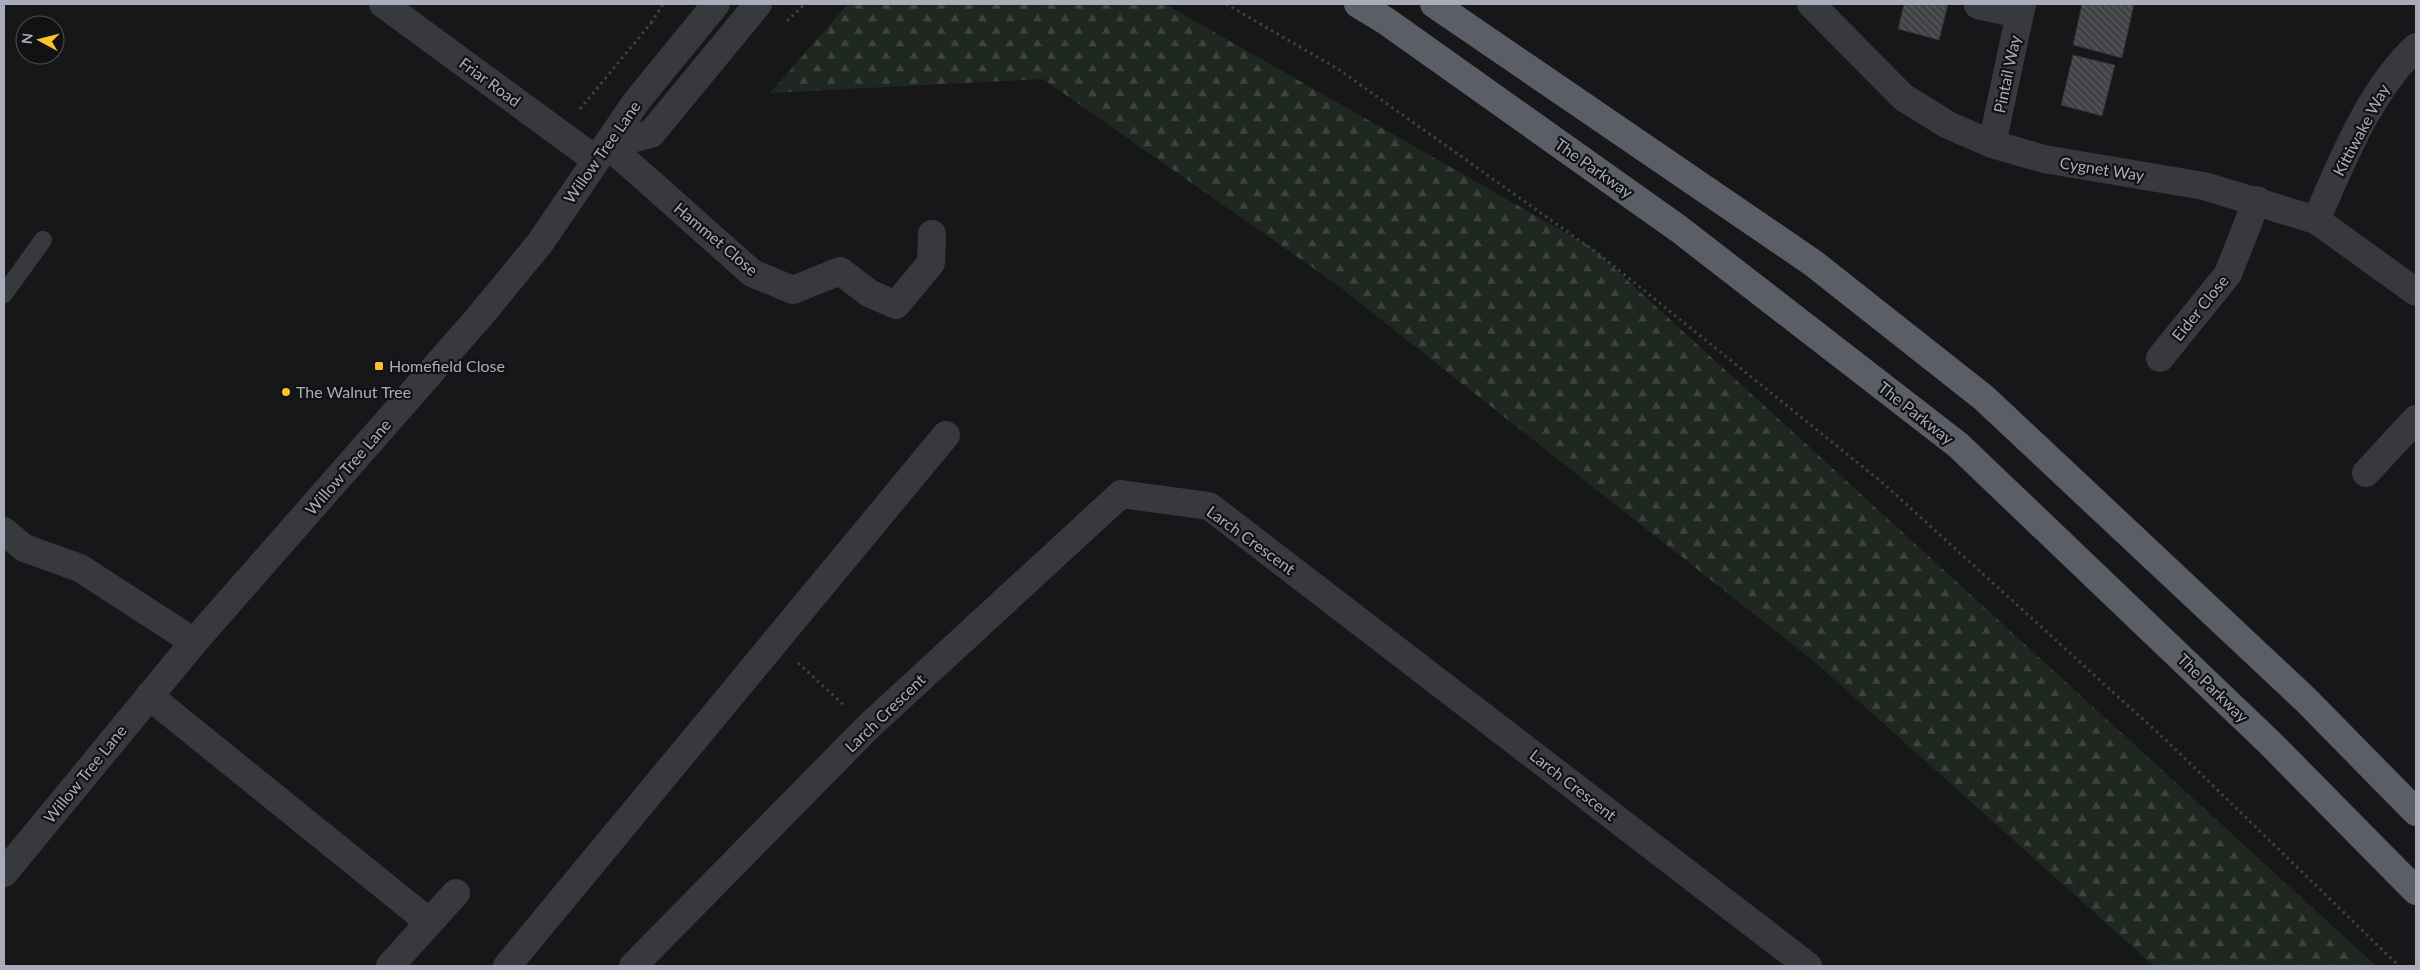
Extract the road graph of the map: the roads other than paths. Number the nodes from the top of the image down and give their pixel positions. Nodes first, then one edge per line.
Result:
1 (383, 4) edge
2 (716, 4) edge
3 (758, 4) edge
4 (1358, 4) edge
5 (1434, 4) edge
6 (1811, 4) edge
7 (1978, 6) dead end
8 (2021, 9) edge
9 (2416, 47) edge
10 (1992, 144) junction
11 (602, 152) junction
12 (2257, 200) junction
13 (2316, 220) junction
14 (932, 234) dead end
15 (43, 240) dead end
16 (2416, 292) edge
17 (4, 294) edge
18 (2160, 358) dead end
19 (2416, 419) edge
20 (946, 435) dead end
21 (2366, 473) dead end
22 (4, 532) edge
23 (194, 642) junction
24 (150, 696) junction
25 (2416, 812) edge
26 (4, 873) edge
27 (2416, 891) edge
28 (456, 893) dead end
29 (429, 922) junction
30 (390, 966) edge
31 (507, 966) edge
32 (633, 966) edge
33 (1808, 966) edge

1 - 11 street, Friar Road
2 - 11 street, Willow Tree Lane
3 - 11 street
4 - 27 highway, The Parkway
5 - 25 highway
6 - 10 street, Cygnet Way
7 - 8 street
8 - 10 street, Pintail Way
9 - 13 street, Kittiwake Way
10 - 12 street, Cygnet Way
11 - 14 street, Hammet Close
11 - 23 street, Willow Tree Lane
12 - 13 street, Cygnet Way
12 - 18 street, Eider Close
13 - 16 street, Cygnet Way
15 - 17 lane
19 - 21 street
20 - 31 street
22 - 23 street
23 - 24 street, Willow Tree Lane
24 - 26 street, Willow Tree Lane
24 - 29 street
28 - 29 street
29 - 30 street
32 - 33 street, Larch Crescent

